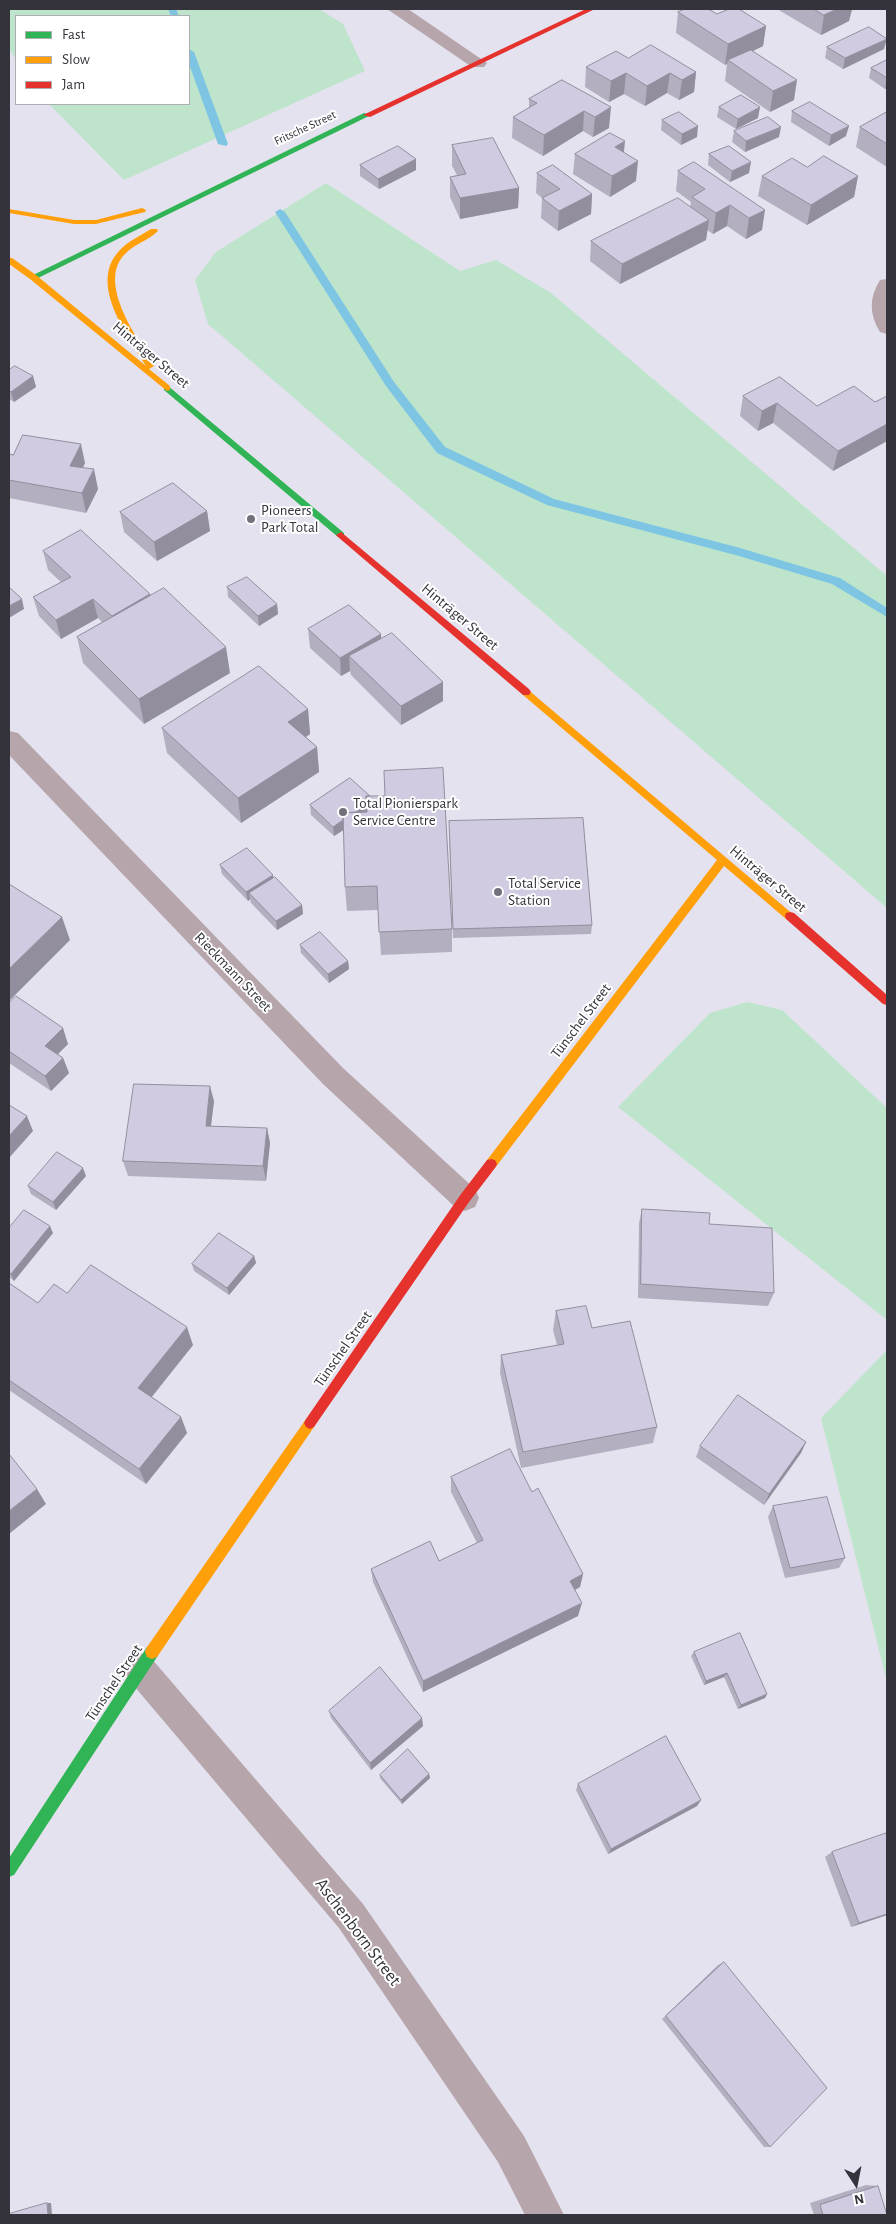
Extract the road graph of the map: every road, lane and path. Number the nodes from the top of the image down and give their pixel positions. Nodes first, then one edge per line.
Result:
1 (396, 9) edge
2 (591, 9) edge
3 (478, 63) junction
4 (250, 170) junction
5 (9, 211) edge
6 (9, 260) edge
7 (33, 277) junction
8 (887, 285) edge
9 (887, 327) edge
10 (157, 379) junction
11 (12, 750) edge
12 (723, 860) junction
13 (887, 1001) edge
14 (465, 1198) junction
15 (140, 1670) junction
16 (9, 1870) edge
17 (545, 2215) edge

1 - 3 street
2 - 3 street, Fritsche Street
3 - 4 street, Fritsche Street
4 - 5 street
4 - 7 street, Fritsche Street
4 - 10 street
6 - 7 street, Hinträger Street
7 - 10 street, Hinträger Street
8 - 9 street
10 - 12 street, Hinträger Street
11 - 14 street, Rieckmann Street
12 - 13 street, Hinträger Street
12 - 14 street, Tünschel Street
14 - 15 street, Tünschel Street
15 - 16 street, Tünschel Street
15 - 17 street, Aschenborn Street

